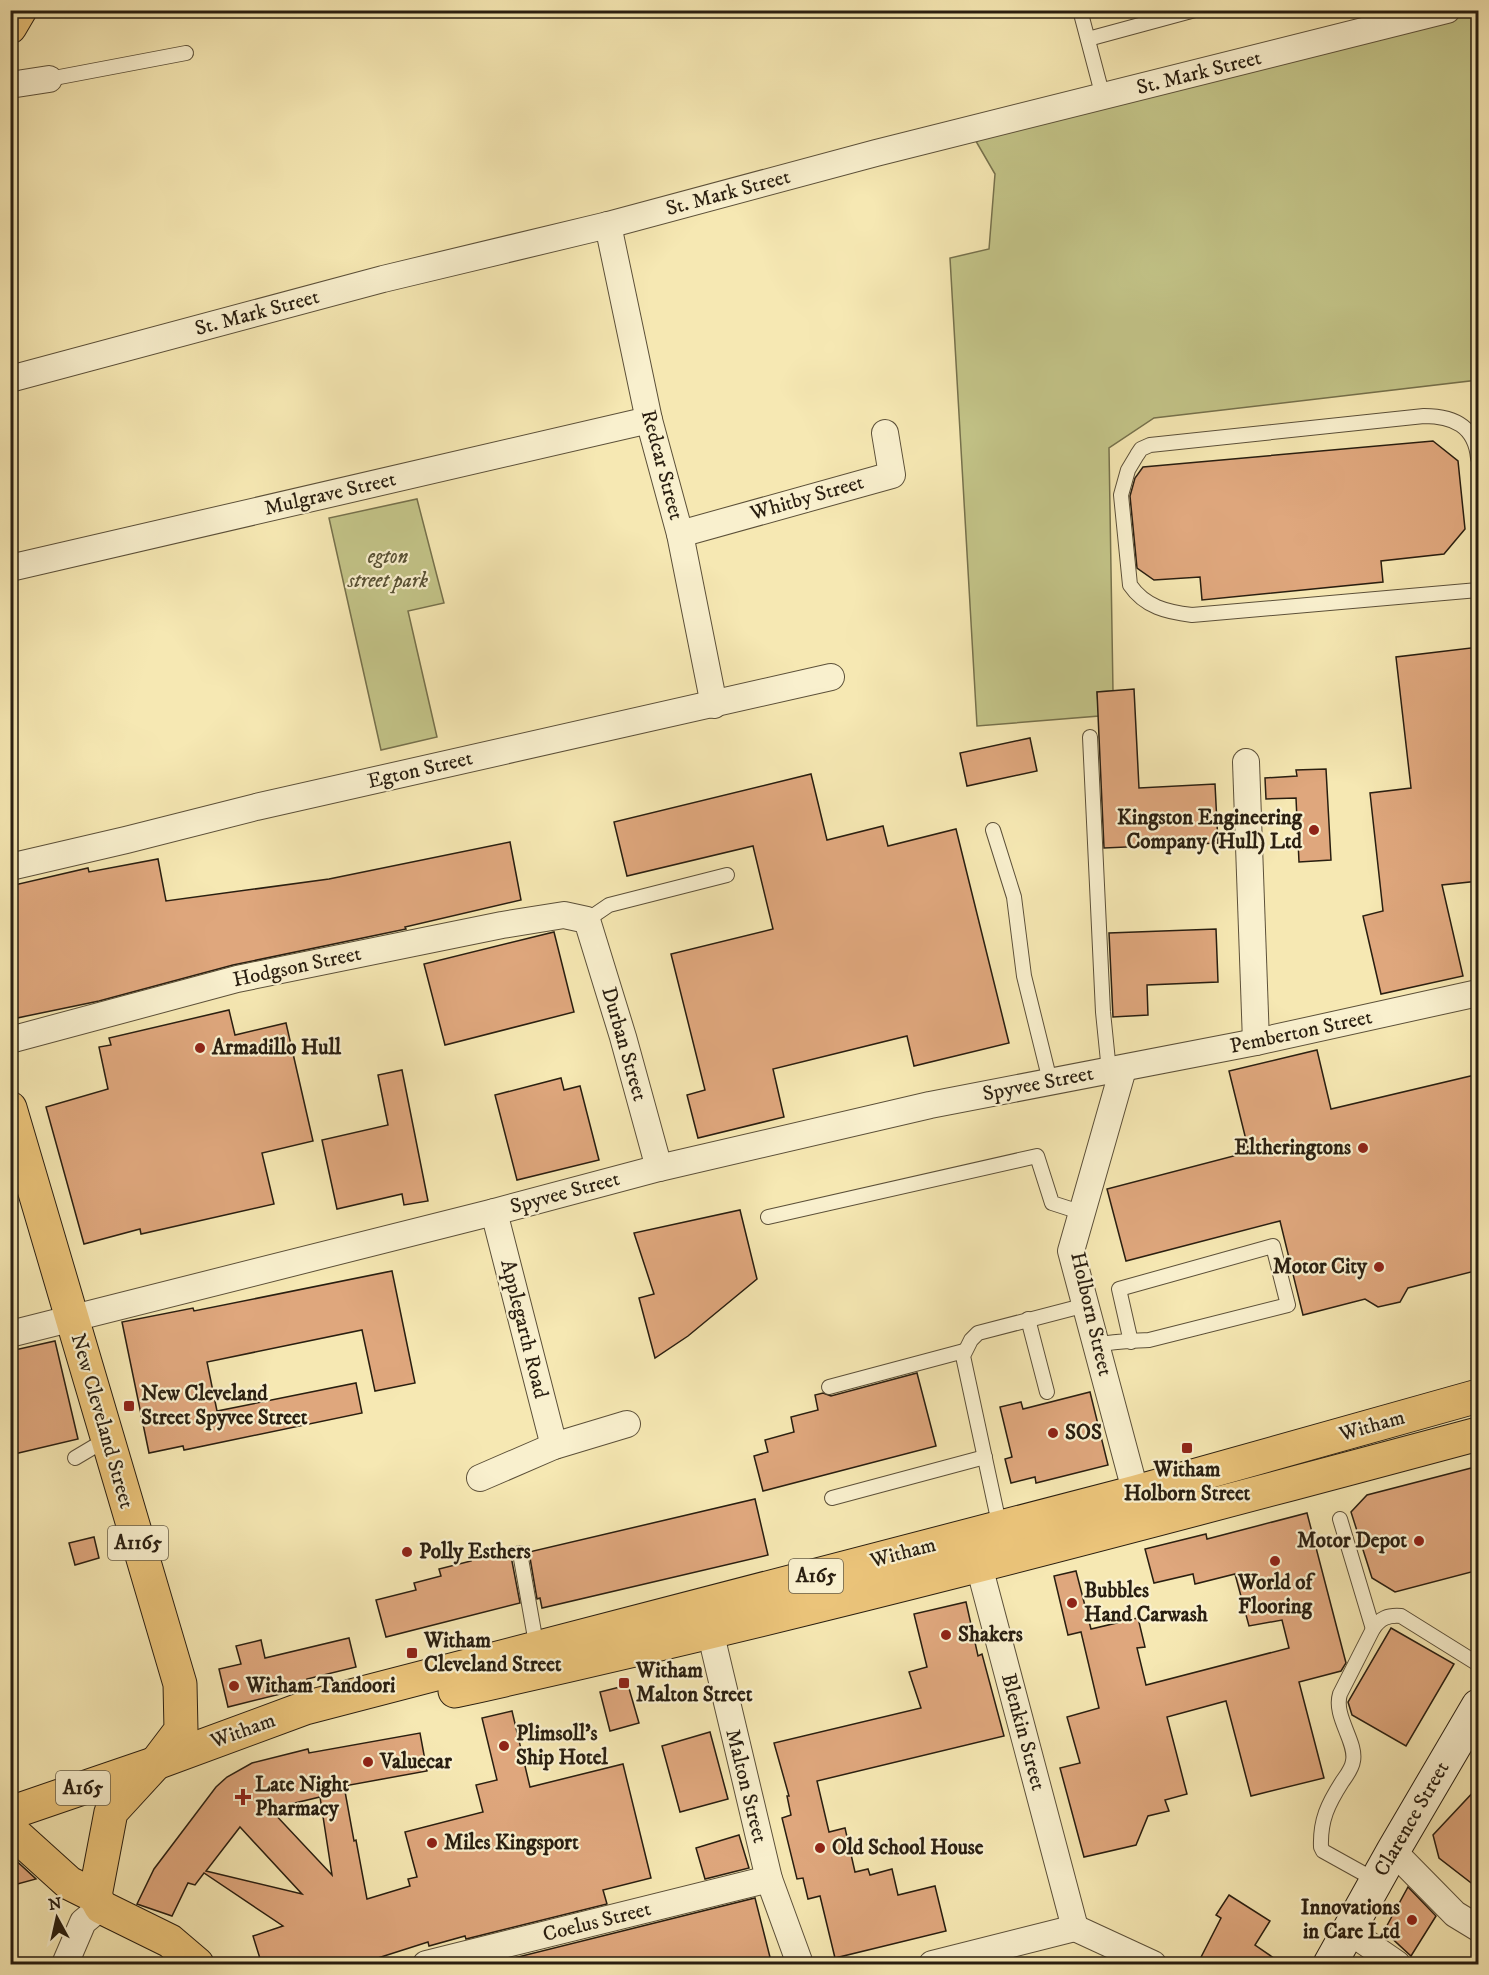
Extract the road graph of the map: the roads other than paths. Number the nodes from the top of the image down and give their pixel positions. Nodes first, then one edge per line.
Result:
1 (20, 10) edge
2 (1080, 10) edge
3 (1195, 10) edge
4 (1447, 10) edge
5 (10, 27) edge
6 (1088, 39) junction
7 (186, 53) dead end
8 (49, 80) joint
9 (10, 85) edge
10 (1103, 97) junction
11 (608, 225) junction
12 (10, 379) edge
13 (649, 420) junction
14 (885, 432) dead end
15 (1479, 458) edge
16 (680, 534) junction
17 (10, 568) edge
18 (1479, 590) edge
19 (831, 677) dead end
20 (714, 705) junction
21 (1090, 737) dead end
22 (1246, 762) dead end
23 (993, 830) dead end
24 (10, 867) edge
25 (727, 875) dead end
26 (587, 920) junction
27 (1479, 993) edge
28 (10, 1040) edge
29 (1256, 1042) junction
30 (1116, 1070) junction
31 (1050, 1081) junction
32 (10, 1108) edge
33 (659, 1168) junction
34 (494, 1212) junction
35 (1083, 1213) junction
36 (768, 1217) dead end
37 (1086, 1305) junction
38 (72, 1318) junction
39 (1028, 1319) junction
40 (10, 1334) edge
41 (1131, 1342) junction
42 (1097, 1345) junction
43 (964, 1352) junction
44 (829, 1387) dead end
45 (1047, 1392) dead end
46 (1479, 1396) edge
47 (627, 1424) dead end
48 (1479, 1434) edge
49 (107, 1438) junction
50 (554, 1446) junction
51 (985, 1457) junction
52 (75, 1458) dead end
53 (480, 1478) dead end
54 (1136, 1492) junction
55 (832, 1498) dead end
56 (1340, 1518) dead end
57 (1144, 1524) junction
58 (984, 1543) junction
59 (520, 1553) dead end
60 (707, 1619) junction
61 (1372, 1629) junction
62 (538, 1660) junction
63 (1479, 1664) edge
64 (1479, 1706) edge
65 (156, 1763) junction
66 (13, 1814) edge
67 (1393, 1851) junction
68 (769, 1880) junction
69 (1377, 1881) junction
70 (98, 1902) junction
71 (1075, 1928) junction
72 (1479, 1928) edge
73 (1349, 1931) junction
74 (65, 1965) edge
75 (197, 1965) edge
76 (426, 1965) edge
77 (800, 1965) edge
78 (932, 1965) edge
79 (1153, 1965) edge
80 (1330, 1965) edge
81 (1397, 1965) edge

1 - 5 main road
2 - 6 lane
3 - 6 lane
4 - 10 street, St. Mark Street
6 - 10 lane
7 - 8 lane
8 - 9 street
10 - 11 street, St. Mark Street
11 - 12 street, St. Mark Street
11 - 13 street, Redcar Street
13 - 16 street, Redcar Street
13 - 17 street, Mulgrave Street
14 - 16 street, Whitby Street
15 - 18 lane
16 - 20 street, Redcar Street
19 - 20 street, Egton Street
20 - 24 street, Egton Street
21 - 30 lane
22 - 29 street
23 - 31 lane
25 - 26 lane
26 - 28 street, Hodgson Street
26 - 33 street, Durban Street
27 - 29 street, Pemberton Street
29 - 30 street, Pemberton Street
30 - 31 street, Spyvee Street
30 - 35 street, Holborn Street
31 - 33 street, Spyvee Street
32 - 38 main road, New Cleveland Street / A1165
33 - 34 street, Spyvee Street
34 - 38 street, Spyvee Street
34 - 50 street, Applegarth Road
35 - 36 lane
35 - 37 street, Holborn Street
37 - 39 lane
37 - 42 street, Holborn Street
38 - 40 street, Spyvee Street
38 - 49 main road, New Cleveland Street / A1165
39 - 43 lane
39 - 45 lane
41 - 41 lane
41 - 42 lane
42 - 54 street, Holborn Street
43 - 44 lane
43 - 51 lane
46 - 54 main road, Witham / A165
47 - 50 street
48 - 57 main road, Witham / A165
49 - 52 lane
49 - 65 main road, New Cleveland Street / A1165
50 - 53 street
51 - 55 lane
51 - 58 lane
54 - 57 street, Holborn Street
54 - 58 main road, Witham / A165
56 - 61 lane
57 - 58 main road, Witham / A165
58 - 60 main road, Witham / A165
58 - 71 street, Blenkin Street
59 - 62 lane
60 - 62 main road, Witham / A165
60 - 68 street, Malton Street
61 - 63 lane
61 - 69 lane
62 - 65 main road, Witham / A165
64 - 67 street, Clarence Street
65 - 66 main road, Witham / A165
65 - 70 main road, A1165
66 - 70 main road
67 - 69 street, Clarence Street
67 - 72 street
68 - 76 street, Coelus Street
68 - 77 street, Malton Street
69 - 73 street, Clarence Street
70 - 74 street
70 - 75 main road
71 - 78 street
71 - 79 street
73 - 80 street, Clarence Street
73 - 81 street

